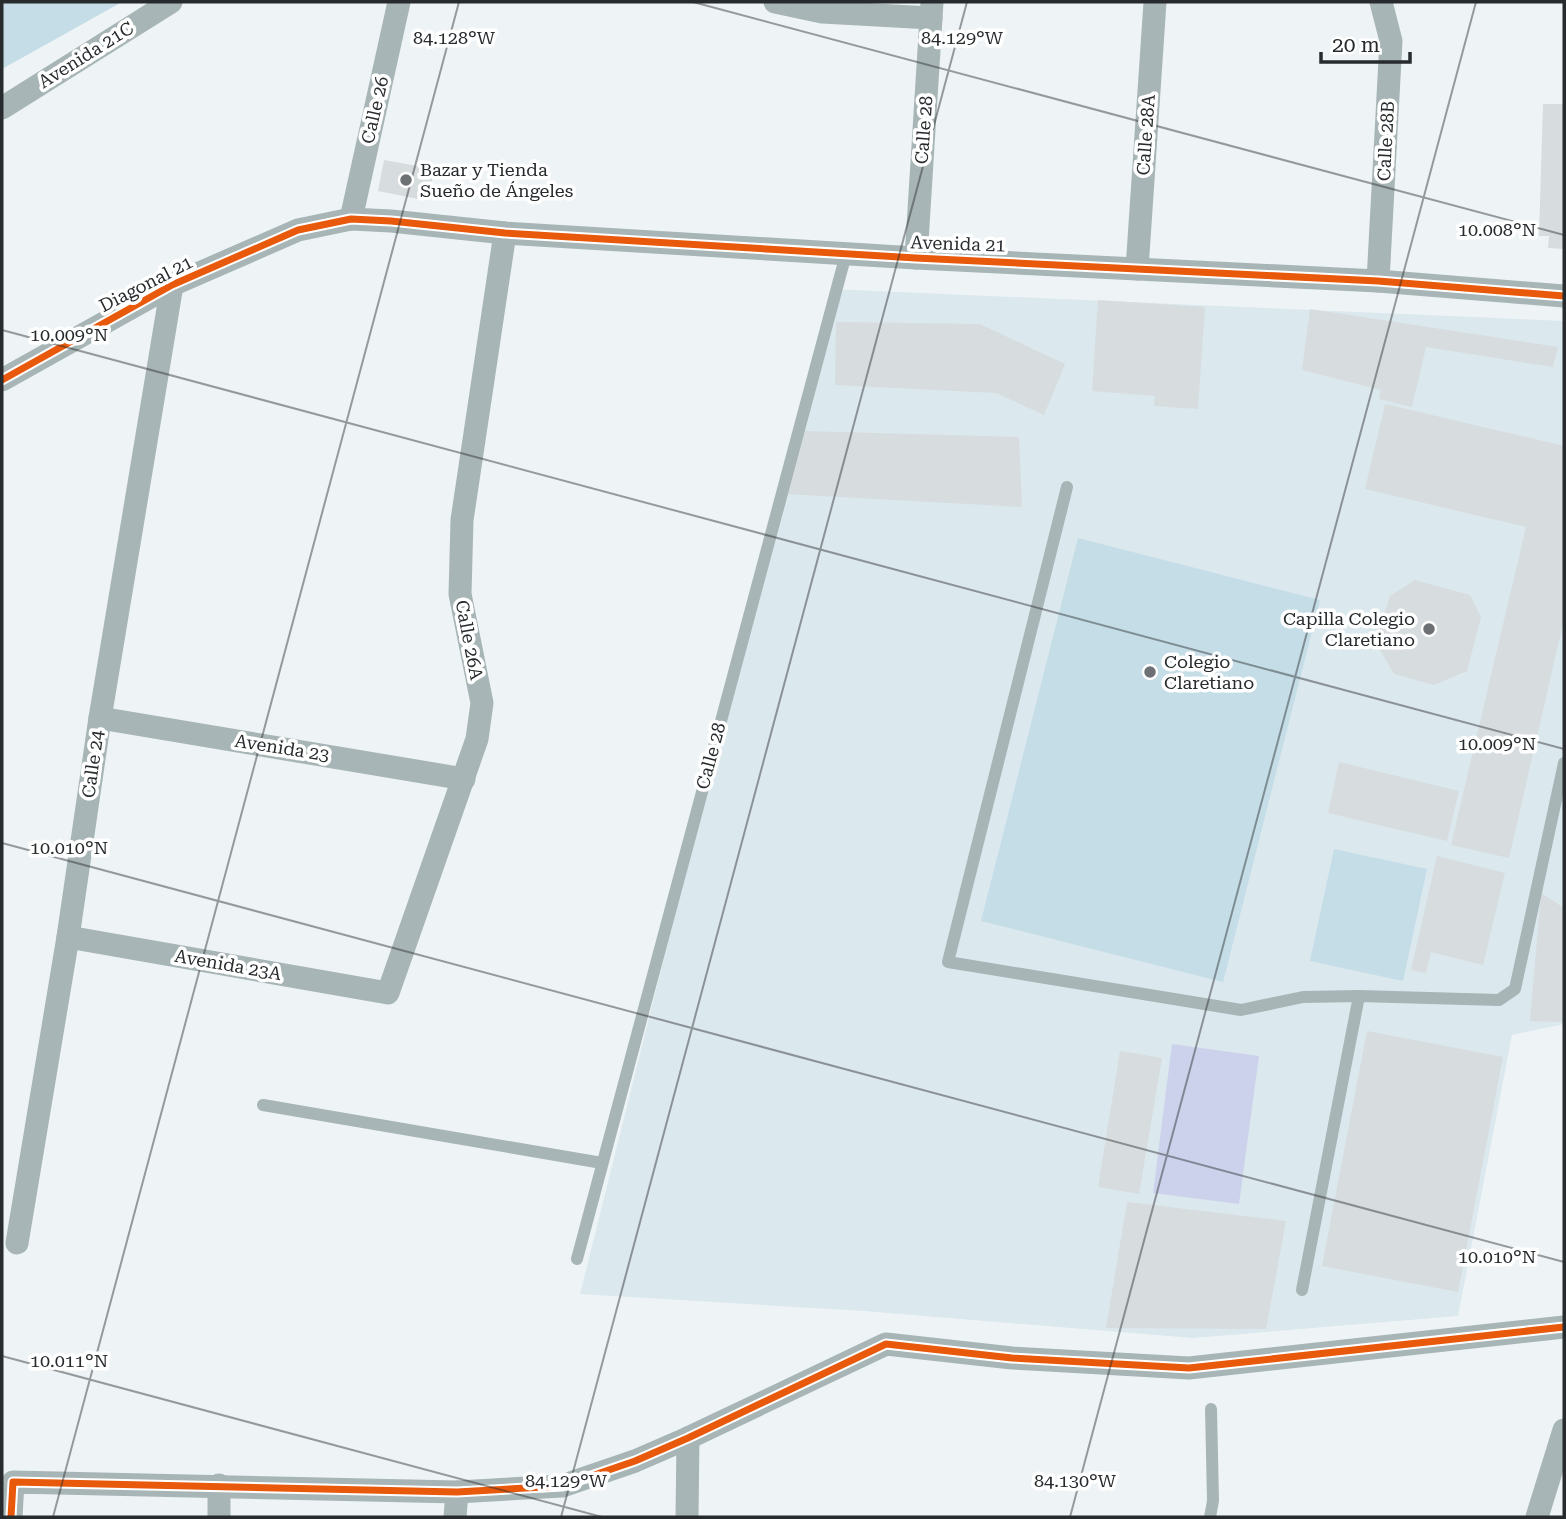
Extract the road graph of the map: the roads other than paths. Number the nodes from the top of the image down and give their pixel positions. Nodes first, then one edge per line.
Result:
1 (171, 2) edge
2 (400, 2) edge
3 (775, 2) edge
4 (1155, 2) edge
5 (1381, 2) edge
6 (931, 10) edge
7 (2, 108) edge
8 (351, 219) junction
9 (505, 233) junction
10 (846, 254) junction
11 (916, 258) junction
12 (1137, 269) junction
13 (1378, 281) junction
14 (172, 285) junction
15 (1564, 296) edge
16 (2, 380) edge
17 (1067, 486) dead end
18 (100, 718) junction
19 (1564, 763) edge
20 (464, 779) junction
21 (68, 937) junction
22 (388, 993) joint
23 (1359, 996) junction
24 (263, 1105) dead end
25 (602, 1163) junction
26 (17, 1243) dead end
27 (577, 1259) dead end
28 (1302, 1290) dead end
29 (1564, 1327) edge
30 (1211, 1409) dead end
31 (1564, 1430) edge
32 (688, 1438) junction
33 (219, 1485) junction
34 (457, 1492) junction
35 (11, 1517) edge
36 (219, 1517) edge
37 (455, 1517) edge
38 (687, 1517) edge
39 (1210, 1517) edge
40 (1537, 1517) edge

1 - 7 street, Avenida 21C
2 - 8 street, Calle 26
3 - 6 street
4 - 12 street, Calle 28A
5 - 13 street, Calle 28B
6 - 11 street, Calle 28
8 - 9 street, Avenida 21
8 - 14 street, Diagonal 21
9 - 10 street, Avenida 21
9 - 20 street, Calle 26A
10 - 11 street, Avenida 21
10 - 25 lane, Calle 28
11 - 12 street, Avenida 21
12 - 13 street, Avenida 21
13 - 15 street, Avenida 21
14 - 16 street, Diagonal 21
14 - 18 street, Calle 24
17 - 23 lane
18 - 20 street, Avenida 23
18 - 21 street, Calle 24
19 - 23 lane
20 - 22 street, Calle 26A
21 - 22 street, Avenida 23A
21 - 26 street, Calle 24
23 - 28 lane
24 - 25 lane
25 - 27 lane, Calle 28
29 - 32 street
30 - 39 lane
31 - 40 street
32 - 34 street
32 - 38 street
33 - 34 street
33 - 35 street
33 - 36 street
34 - 37 street

